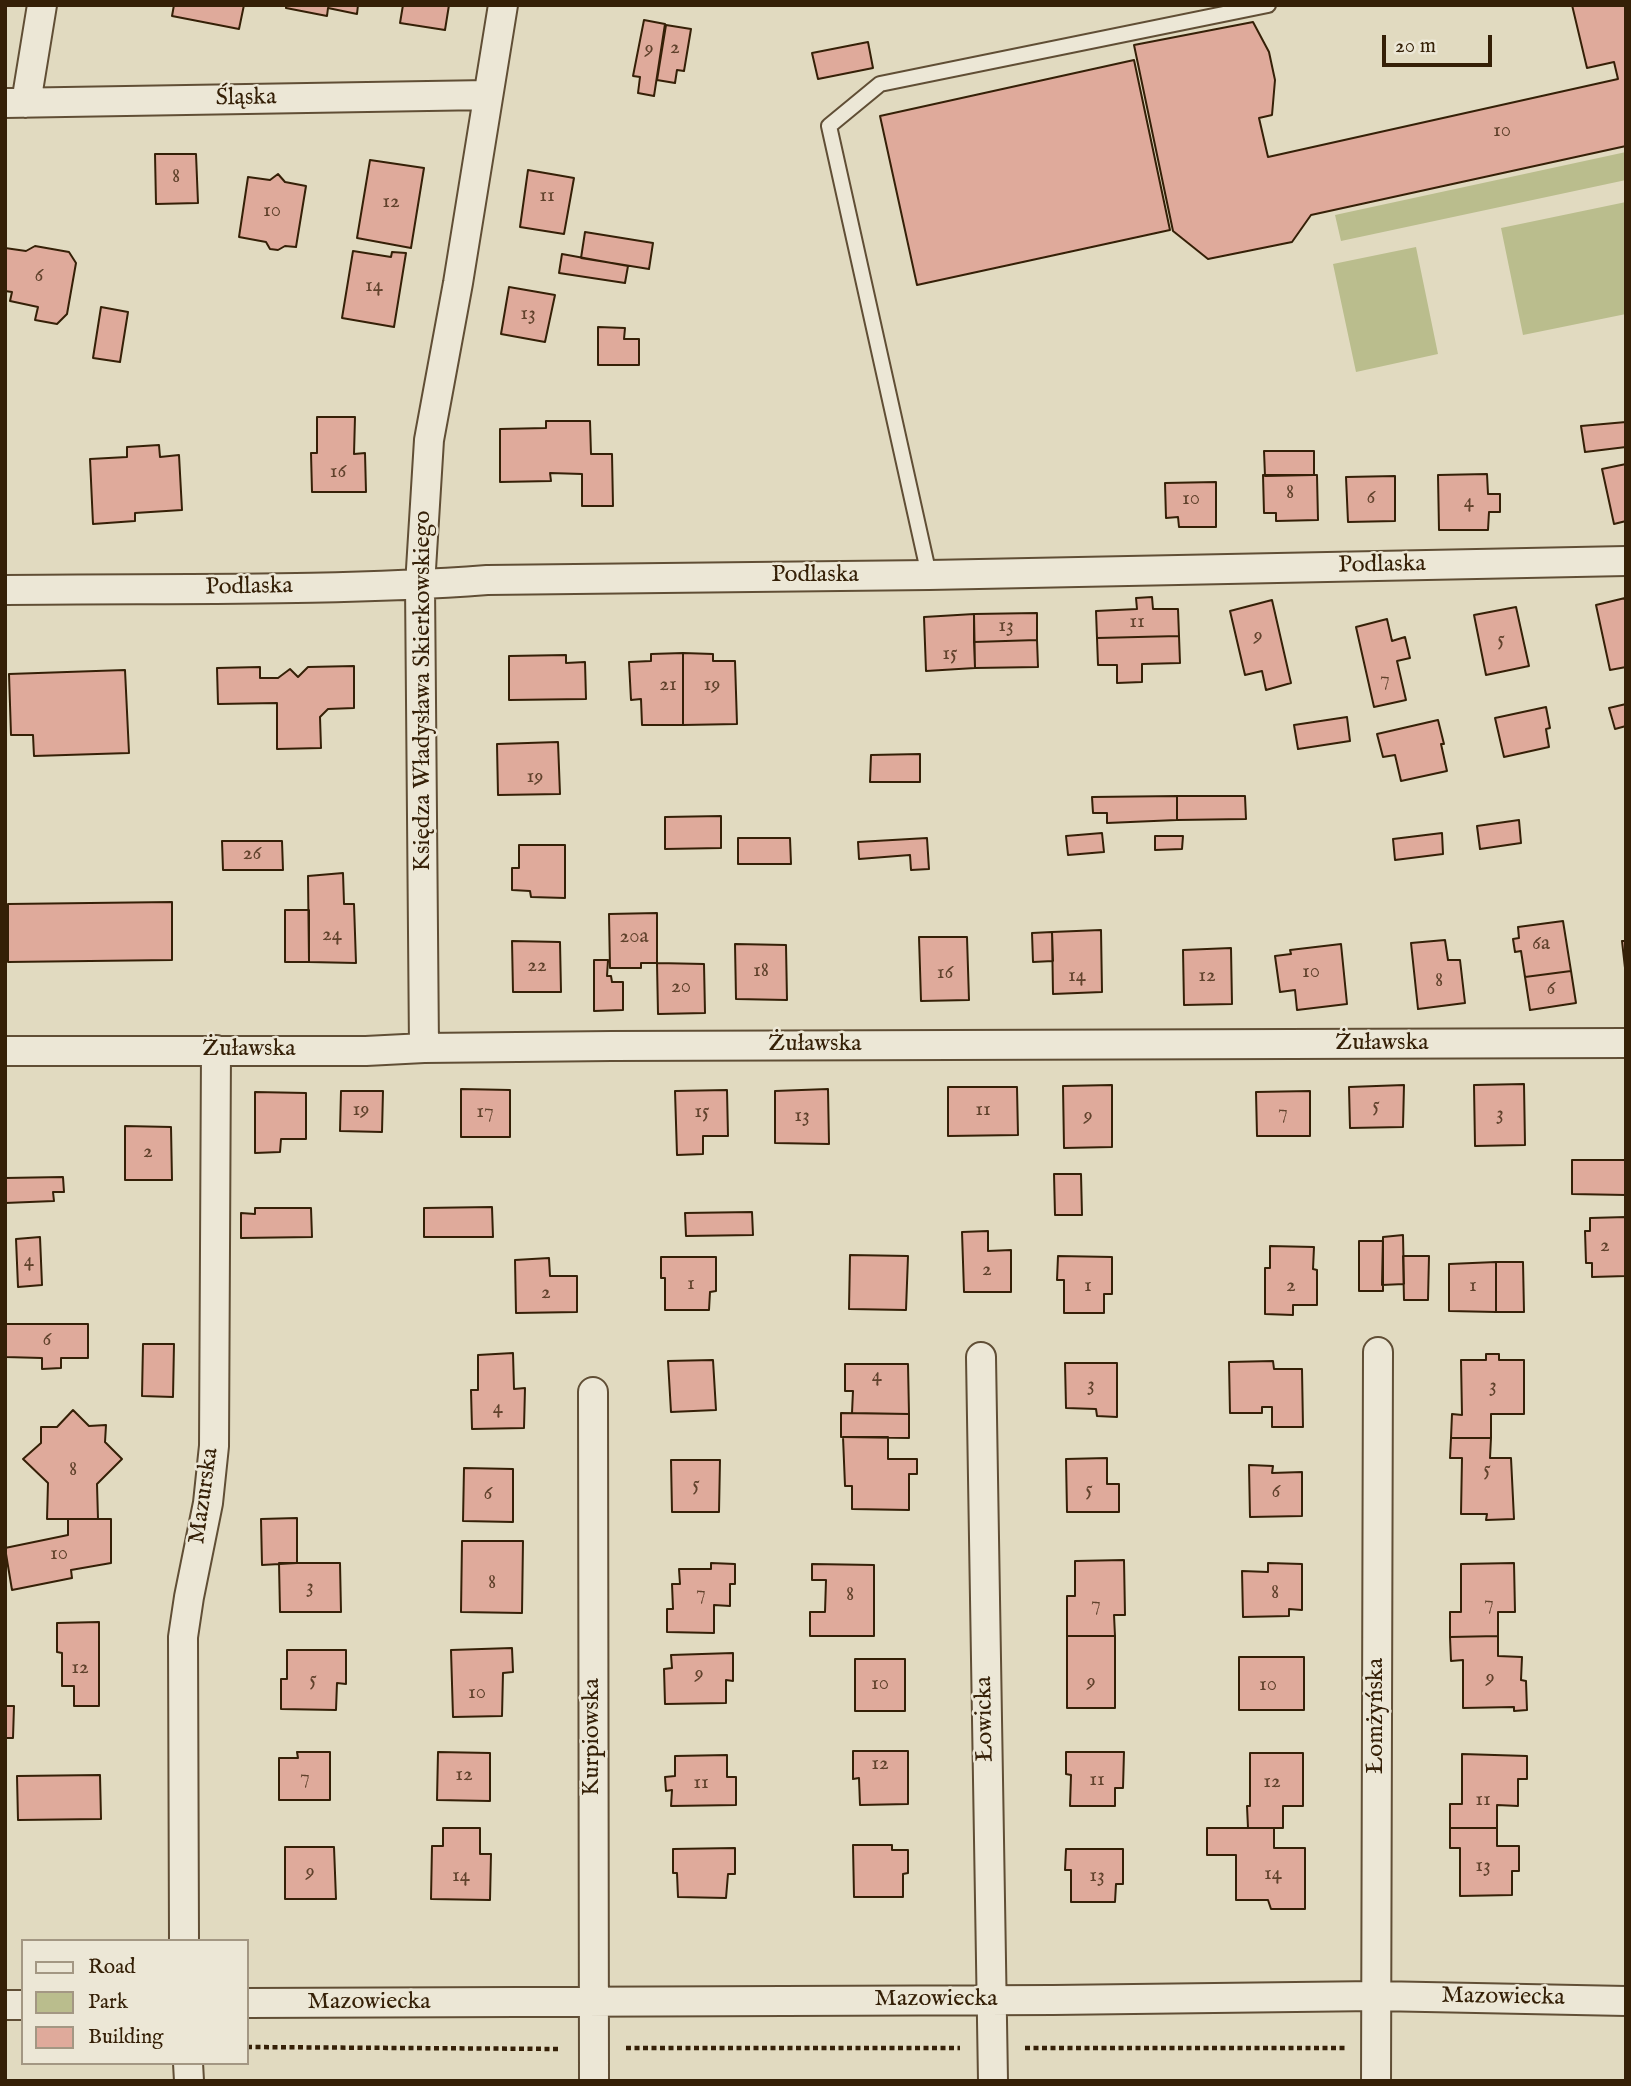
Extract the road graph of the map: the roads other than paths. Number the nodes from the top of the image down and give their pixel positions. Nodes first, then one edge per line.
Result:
1 (42, 5) edge
2 (503, 5) edge
3 (1268, 5) edge
4 (488, 95) junction
5 (16, 103) edge
6 (1626, 561) edge
7 (929, 575) junction
8 (420, 585) junction
9 (5, 590) edge
10 (1626, 1043) edge
11 (424, 1048) junction
12 (216, 1050) junction
13 (5, 1051) edge
14 (1378, 1352) dead end
15 (981, 1357) dead end
16 (593, 1392) dead end
17 (184, 1939) edge
18 (1376, 1996) junction
19 (991, 2000) junction
20 (1626, 2001) edge
21 (592, 2002) junction
22 (248, 2003) edge
23 (594, 2081) edge
24 (993, 2081) edge
25 (1376, 2081) edge

1 - 5 street
2 - 4 street, Księdza Władysława Skierkowskiego
3 - 7 lane
4 - 5 street, Śląska
4 - 8 street, Księdza Władysława Skierkowskiego
6 - 7 street, Podlaska
7 - 8 street, Podlaska
8 - 9 street, Podlaska
8 - 11 street, Księdza Władysława Skierkowskiego
10 - 11 street, Żuławska
11 - 12 street, Żuławska
12 - 13 street, Żuławska
12 - 17 street, Mazurska
14 - 18 street, Łomżyńska
15 - 19 street, Łowicka
16 - 21 street, Kurpiowska
18 - 19 street, Mazowiecka
18 - 20 street, Mazowiecka
18 - 25 street, Łomżyńska
19 - 21 street, Mazowiecka
19 - 24 street, Łowicka
21 - 22 street, Mazowiecka
21 - 23 street, Kurpiowska

